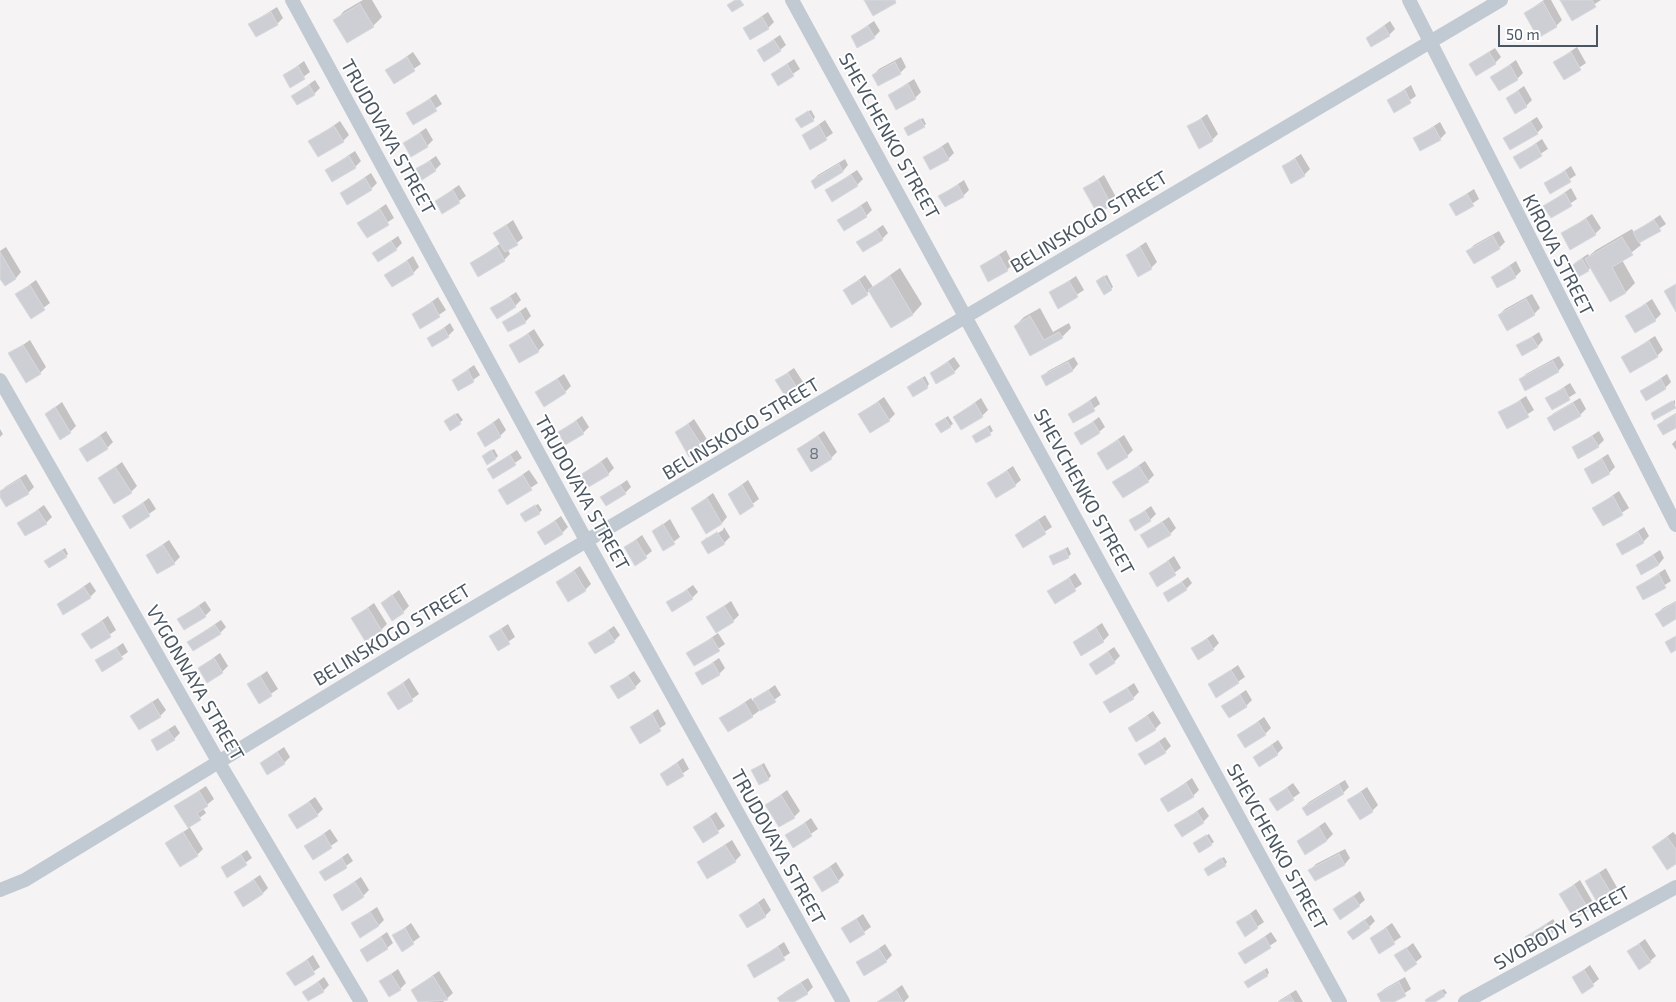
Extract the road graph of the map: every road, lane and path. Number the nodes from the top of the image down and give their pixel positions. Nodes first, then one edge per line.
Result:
1 (292, 0) edge
2 (792, 0) edge
3 (1409, 0) edge
4 (1501, 0) edge
5 (1429, 43) junction
6 (967, 317) junction
7 (0, 380) edge
8 (1676, 526) edge
9 (587, 542) junction
10 (218, 761) junction
11 (1676, 887) edge
12 (0, 890) edge
13 (360, 1002) edge
14 (843, 1002) edge
15 (1340, 1002) edge
16 (1465, 1002) edge

1 - 9 street, TRUDOVAYA STREET
2 - 6 street, SHEVCHENKO STREET
3 - 5 street, KIROVA STREET
4 - 5 street, BELINSKOGO STREET
5 - 6 street, BELINSKOGO STREET
5 - 8 street, KIROVA STREET
6 - 9 street, BELINSKOGO STREET
6 - 15 street, SHEVCHENKO STREET
7 - 10 street, VYGONNAYA STREET
9 - 10 street, BELINSKOGO STREET
9 - 14 street, TRUDOVAYA STREET
10 - 12 street, BELINSKOGO STREET
10 - 13 street, VYGONNAYA STREET
11 - 16 street, SVOBODY STREET

